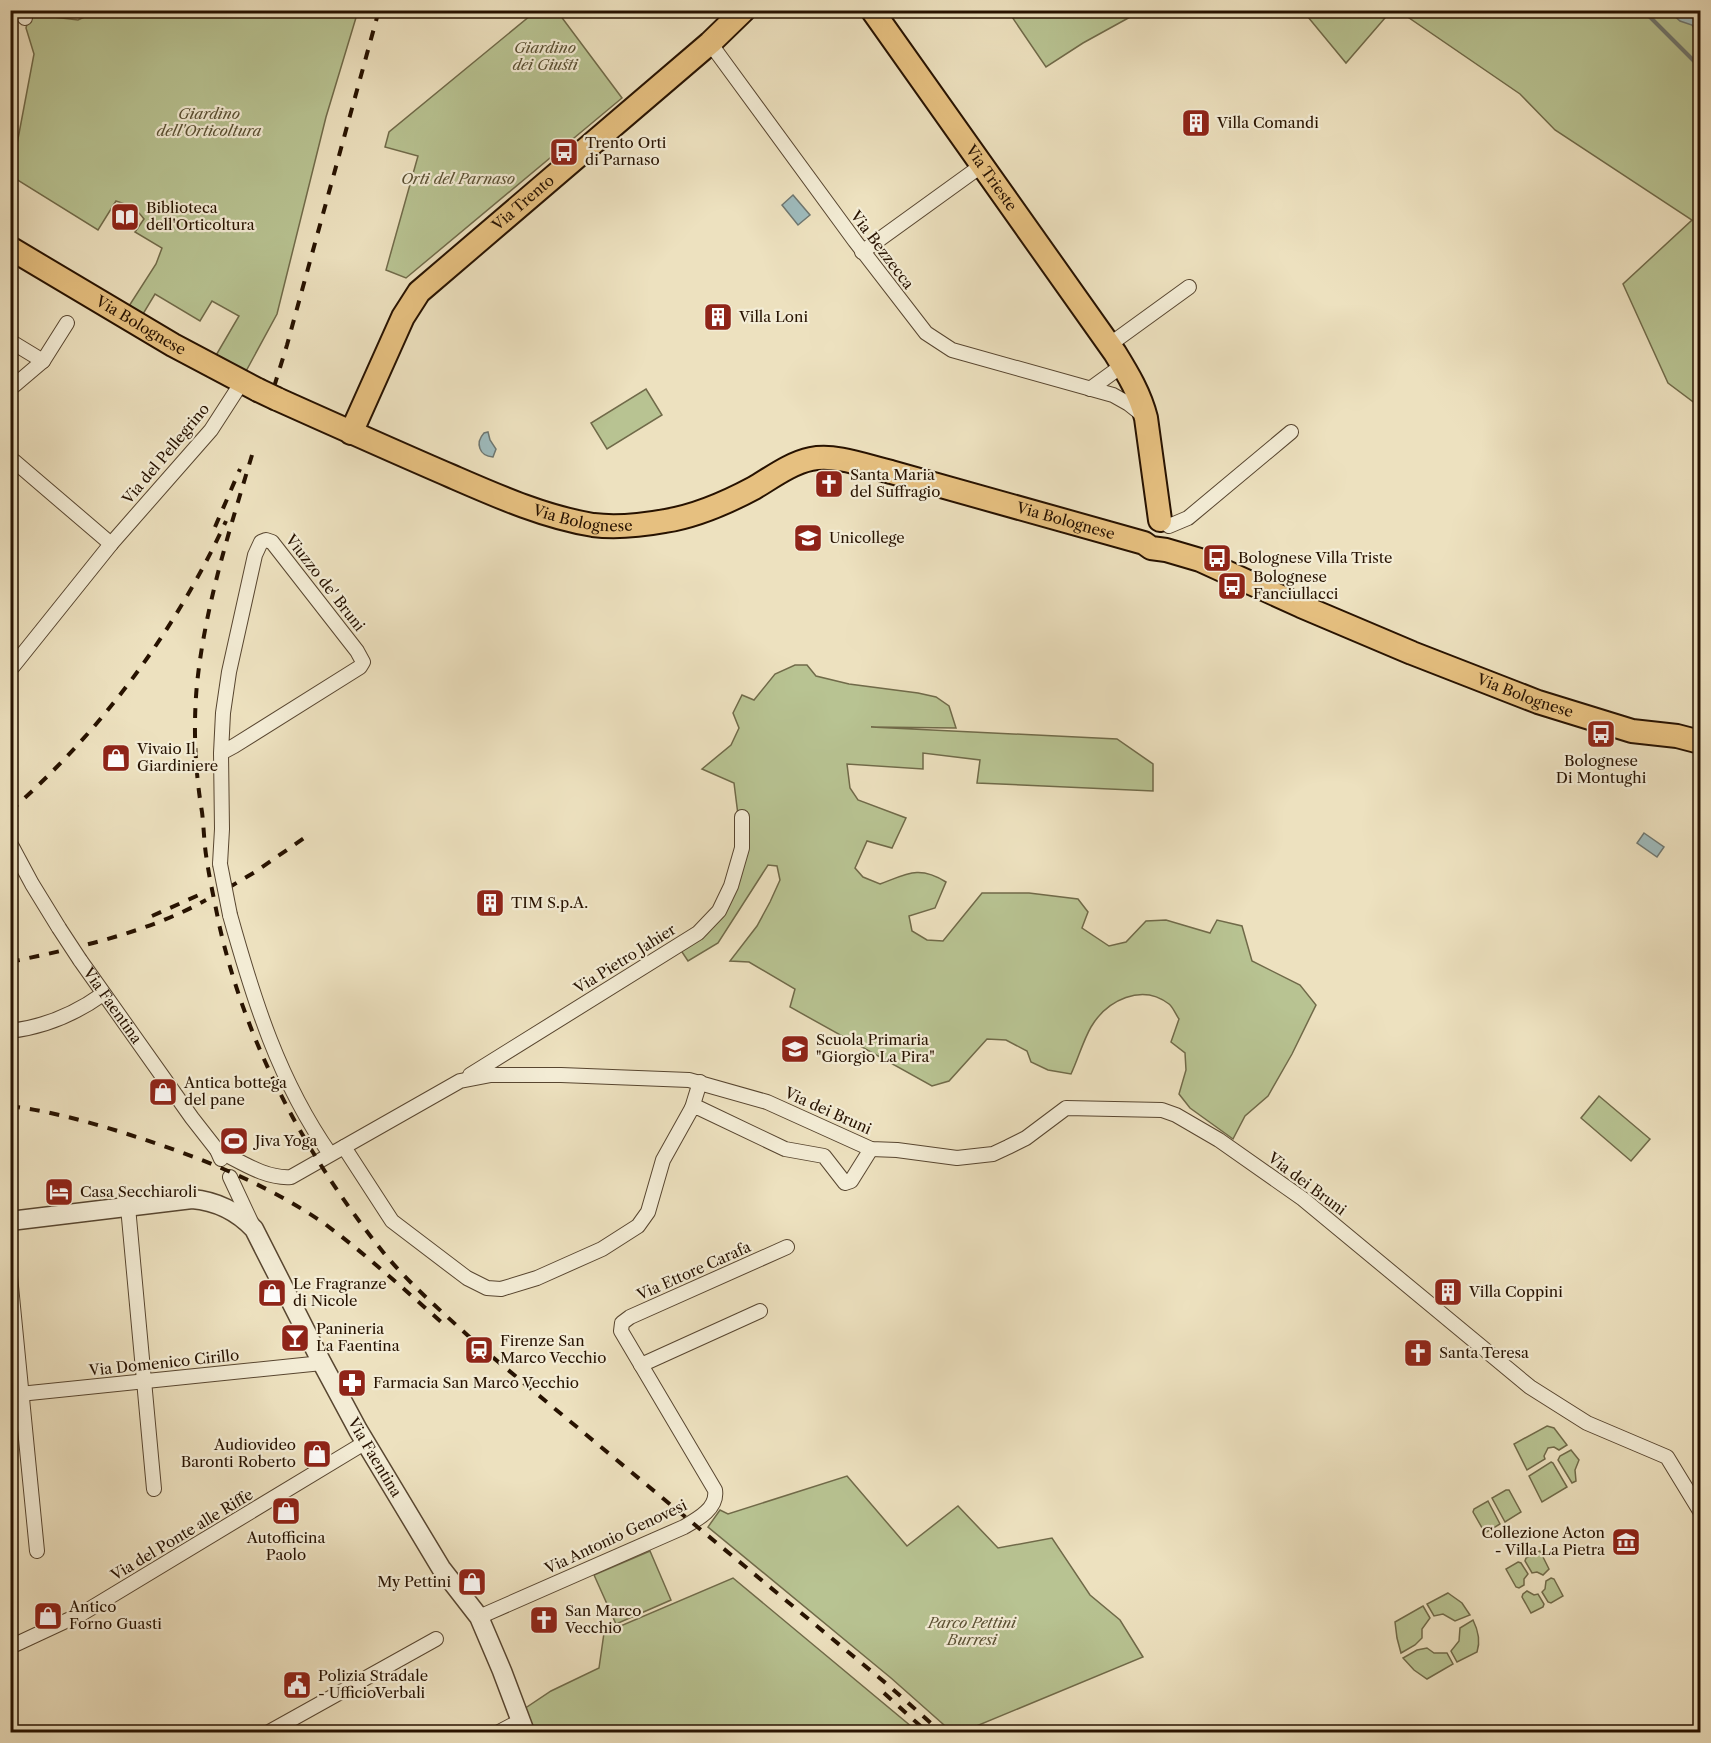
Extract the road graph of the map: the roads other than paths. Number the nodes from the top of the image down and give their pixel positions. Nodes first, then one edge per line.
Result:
1 (744, 10) edge
2 (872, 10) edge
3 (710, 43) junction
4 (981, 166) junction
5 (10, 248) edge
6 (862, 252) junction
7 (1189, 287) dead end
8 (67, 323) dead end
9 (10, 341) edge
10 (1109, 345) junction
11 (43, 361) junction
12 (1123, 365) junction
13 (10, 389) edge
14 (1090, 389) junction
15 (259, 390) junction
16 (1146, 417) junction
17 (1291, 432) dead end
18 (351, 433) junction
19 (14, 461) dead end
20 (1161, 534) junction
21 (111, 543) junction
22 (10, 670) edge
23 (1701, 742) edge
24 (221, 753) junction
25 (742, 817) dead end
26 (10, 843) edge
27 (103, 994) junction
28 (10, 1031) edge
29 (460, 1081) junction
30 (700, 1082) junction
31 (692, 1108) junction
32 (344, 1147) junction
33 (871, 1149) junction
34 (330, 1154) junction
35 (220, 1156) joint
36 (230, 1177) dead end
37 (128, 1208) junction
38 (10, 1221) edge
39 (254, 1229) junction
40 (787, 1247) dead end
41 (10, 1276) edge
42 (760, 1311) dead end
43 (621, 1331) joint
44 (322, 1363) junction
45 (641, 1365) junction
46 (144, 1382) junction
47 (16, 1395) edge
48 (366, 1442) junction
49 (154, 1489) dead end
50 (1701, 1511) edge
51 (37, 1551) dead end
52 (479, 1617) junction
53 (436, 1640) dead end
54 (10, 1647) edge
55 (523, 1727) edge
56 (269, 1732) edge
57 (498, 1732) edge

1 - 3 main road, Via Trento
2 - 4 main road, Via Trieste
3 - 6 street, Via Bezzecca
3 - 18 main road, Via Trento
4 - 6 street
4 - 10 main road, Via Trieste
5 - 15 main road, Via Bolognese
6 - 14 street, Via Bezzecca
7 - 10 street
8 - 11 street
9 - 11 street
10 - 12 main road, Via Trieste
11 - 13 street
12 - 14 street
12 - 16 main road, Via Trieste
14 - 16 street, Via Bezzecca
15 - 18 main road, Via Bolognese
15 - 21 street, Via del Pellegrino
16 - 20 main road, Via Trieste
17 - 20 street
18 - 20 main road, Via Bolognese
19 - 21 street
20 - 23 main road, Via Bolognese
21 - 22 street, Via del Pellegrino
24 - 24 street, Viuzzo de' Bruni
24 - 34 street, Viuzzo de' Bruni, bridge
25 - 29 street, Via Pietro Jahier
26 - 27 street, Via Faentina, bridge
27 - 28 street
27 - 35 street, Via Faentina
29 - 30 street, Via dei Bruni
29 - 32 street, Via dei Bruni
30 - 31 street
30 - 33 street, Via dei Bruni
31 - 32 street
31 - 33 street
32 - 34 street, Via dei Bruni
33 - 50 street, Via dei Bruni
34 - 35 street, Via dei Bruni
36 - 39 street, Via Faentina
37 - 38 street
37 - 39 street
37 - 46 street
39 - 44 street, Via Faentina
40 - 43 street, Via Ettore Carafa
41 - 47 street
42 - 45 street
43 - 45 street, Via Antonio Genovesi
44 - 46 street, Via Domenico Cirillo
44 - 48 street, Via Faentina
45 - 52 street, Via Antonio Genovesi
46 - 47 street, Via Domenico Cirillo
46 - 49 street
47 - 51 street
48 - 52 street, Via Faentina
48 - 54 street, Via del Ponte alle Riffe
52 - 55 street, Via Faentina
53 - 56 street
55 - 57 street

